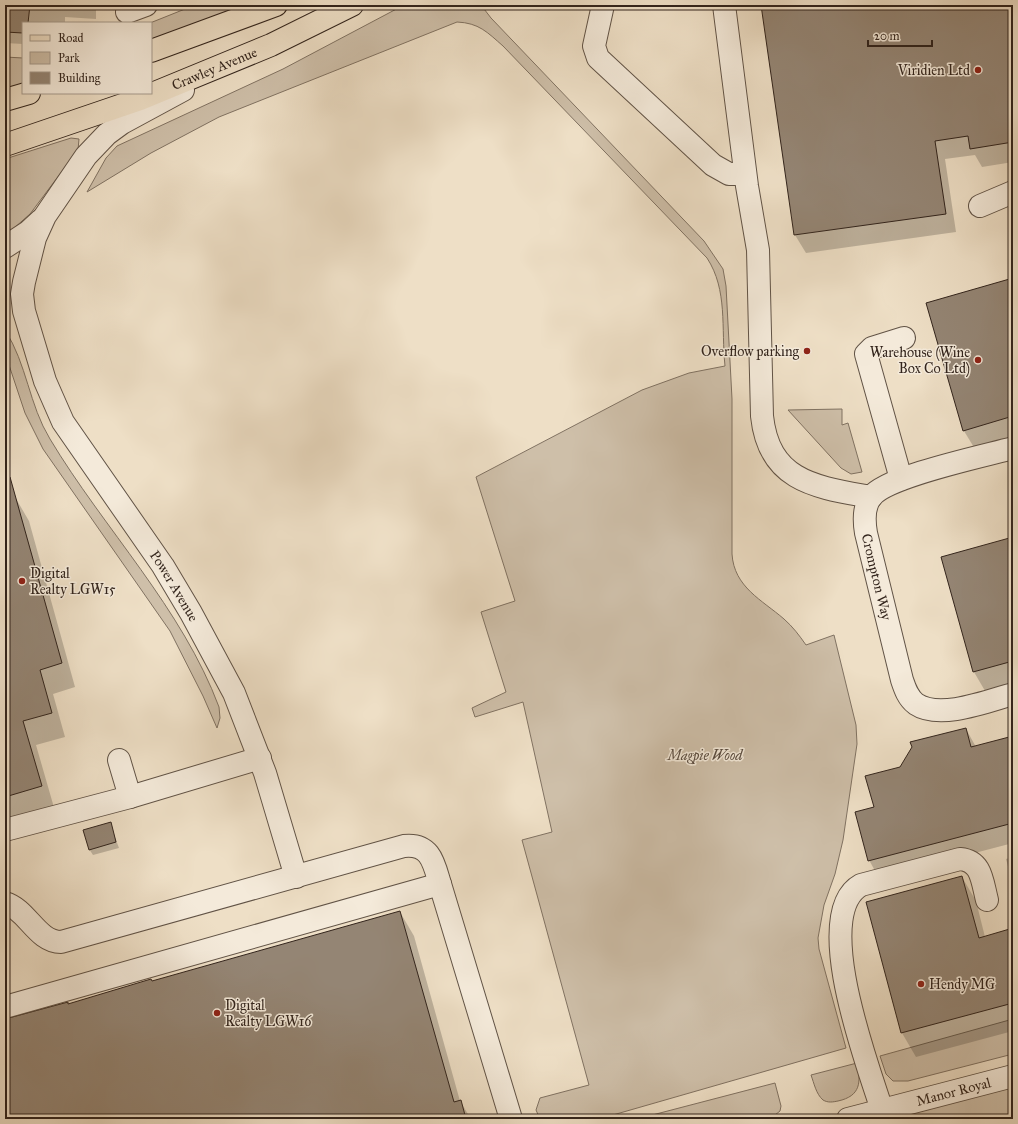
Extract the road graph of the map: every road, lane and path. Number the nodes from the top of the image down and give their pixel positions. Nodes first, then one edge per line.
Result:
1 (276, 5) edge
2 (352, 5) edge
3 (603, 5) edge
4 (724, 5) edge
5 (271, 45) junction
6 (152, 51) edge
7 (26, 94) edge
8 (5, 100) edge
9 (5, 146) edge
10 (745, 174) junction
11 (1013, 192) edge
12 (980, 206) dead end
13 (45, 216) junction
14 (5, 247) edge
15 (5, 294) edge
16 (24, 311) junction
17 (904, 338) dead end
18 (1013, 448) edge
19 (901, 480) junction
20 (871, 497) junction
21 (1013, 694) edge
22 (260, 758) junction
23 (119, 760) dead end
24 (130, 797) junction
25 (5, 830) edge
26 (296, 877) junction
27 (440, 884) junction
28 (988, 900) dead end
29 (5, 903) edge
30 (5, 1007) edge
31 (1013, 1076) edge
32 (882, 1110) junction
33 (511, 1119) edge
34 (848, 1119) edge

1 - 6 main road
2 - 5 main road, Crawley Avenue
3 - 10 street
4 - 10 street
5 - 9 main road, Crawley Avenue
5 - 13 street
7 - 8 main road
10 - 20 street
11 - 12 street
13 - 14 street
13 - 16 street, Power Avenue
15 - 16 street
16 - 22 street, Power Avenue
17 - 19 street
18 - 19 street
19 - 20 street
20 - 21 street, Crompton Way
22 - 24 street
22 - 26 street, Power Avenue
23 - 24 street
24 - 25 street
26 - 27 street
26 - 29 street
27 - 30 street
27 - 33 street
28 - 32 street
31 - 32 street, Manor Royal
32 - 34 street, Manor Royal

